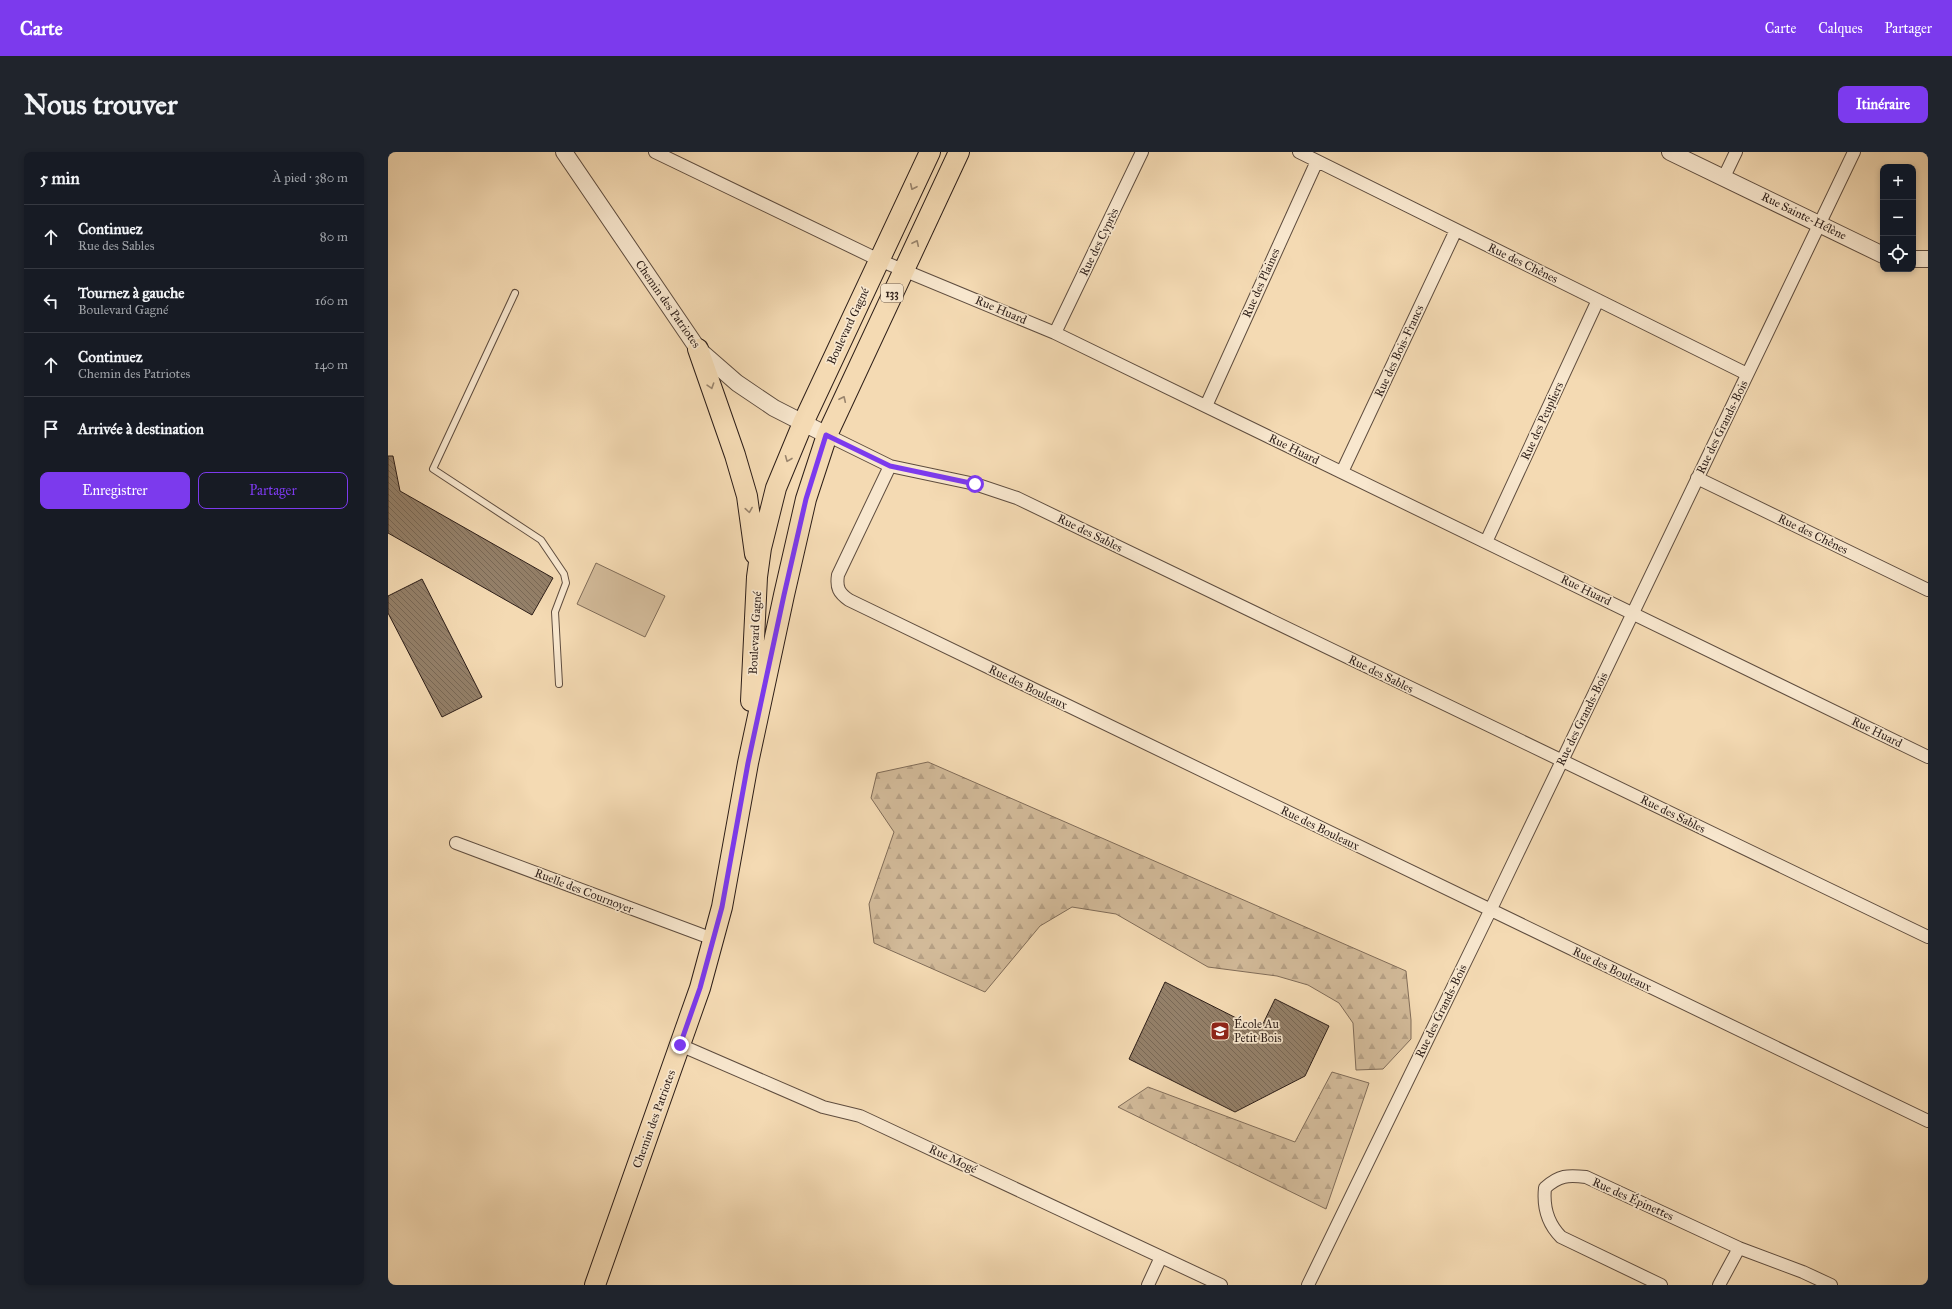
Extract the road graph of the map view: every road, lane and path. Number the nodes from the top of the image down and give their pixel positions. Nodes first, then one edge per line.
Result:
1 (564, 152) edge
2 (655, 152) edge
3 (930, 152) edge
4 (959, 152) edge
5 (1142, 152) edge
6 (1299, 152) edge
7 (1670, 152) edge
8 (1736, 152) edge
9 (1854, 152) edge
10 (1317, 161) junction
11 (1724, 177) junction
12 (1820, 224) junction
13 (1456, 230) junction
14 (1880, 254) edge
15 (1916, 259) edge
16 (1928, 259) edge
17 (879, 260) junction
18 (904, 269) junction
19 (515, 293) dead end
20 (1598, 300) junction
21 (1055, 333) junction
22 (698, 348) junction
23 (1747, 374) junction
24 (1206, 406) junction
25 (803, 423) junction
26 (826, 435) junction
27 (890, 466) junction
28 (1342, 472) junction
29 (1697, 478) junction
30 (1486, 542) junction
31 (758, 577) junction
32 (1928, 590) edge
33 (1632, 613) junction
34 (559, 684) dead end
35 (1928, 757) edge
36 (1562, 761) junction
37 (748, 763) junction
38 (456, 843) dead end
39 (1490, 911) junction
40 (1928, 937) edge
41 (713, 939) junction
42 (680, 1045) junction
43 (1928, 1121) edge
44 (1739, 1248) junction
45 (1161, 1257) junction
46 (595, 1285) edge
47 (1148, 1285) edge
48 (1221, 1285) edge
49 (1308, 1285) edge
50 (1661, 1285) edge
51 (1719, 1285) edge
52 (1831, 1285) edge

1 - 22 street, Chemin des Patriotes
2 - 17 street, Rue Huard
3 -> 17 main road, Boulevard Gagné / 133
18 -> 4 main road, Boulevard Gagné / 133
5 - 21 street, Rue des Cyprès
6 - 10 street, Rue des Chênes
7 - 11 street, Rue Sainte-Hélène
8 - 11 street
9 - 12 street, Rue des Grands-Bois
10 - 13 street, Rue des Chênes
10 - 24 street, Rue des Plaines
11 - 12 street, Rue Sainte-Hélène
12 - 14 street, Rue Sainte-Hélène
12 - 23 street, Rue des Grands-Bois
13 - 20 street, Rue des Chênes
13 - 28 street, Rue des Bois-Francs
15 - 16 street
17 - 18 street, Rue Huard
17 - 25 main road, Boulevard Gagné / 133
18 - 21 street, Rue Huard
26 -> 18 main road, Boulevard Gagné / 133
19 - 34 lane
20 - 23 street, Rue des Chênes
20 - 30 street, Rue des Peupliers
21 - 24 street, Rue Huard
22 - 25 street, Chemin des Patriotes
22 -> 31 main road
23 - 29 street, Rue des Grands-Bois
24 - 28 street, Rue Huard
25 - 26 street, Chemin des Patriotes
25 -> 31 main road, Boulevard Gagné / 133
26 - 27 street, Rue des Sables
26 - 37 main road, Boulevard Gagné / 133
27 - 36 street, Rue des Sables
27 - 39 street, Rue des Bouleaux
28 - 30 street, Rue Huard
29 - 32 street, Rue des Chênes
29 - 33 street, Rue des Grands-Bois
30 - 33 street, Rue Huard
31 - 37 main road, Boulevard Gagné / 133
33 - 35 street, Rue Huard
33 - 36 street, Rue des Grands-Bois
36 - 39 street, Rue des Grands-Bois
36 - 40 street, Rue des Sables
37 - 41 main road, Chemin des Patriotes / 133
38 - 41 street, Ruelle des Cournoyer
39 - 43 street, Rue des Bouleaux
39 - 49 street, Rue des Grands-Bois
41 - 42 main road, Chemin des Patriotes / 133
42 - 45 street, Rue Mogé
42 - 46 main road, Chemin des Patriotes / 133
44 - 50 street, Rue des Épinettes
44 - 51 street
44 - 52 street, Rue des Épinettes
45 - 47 street
45 - 48 street, Rue Mogé

